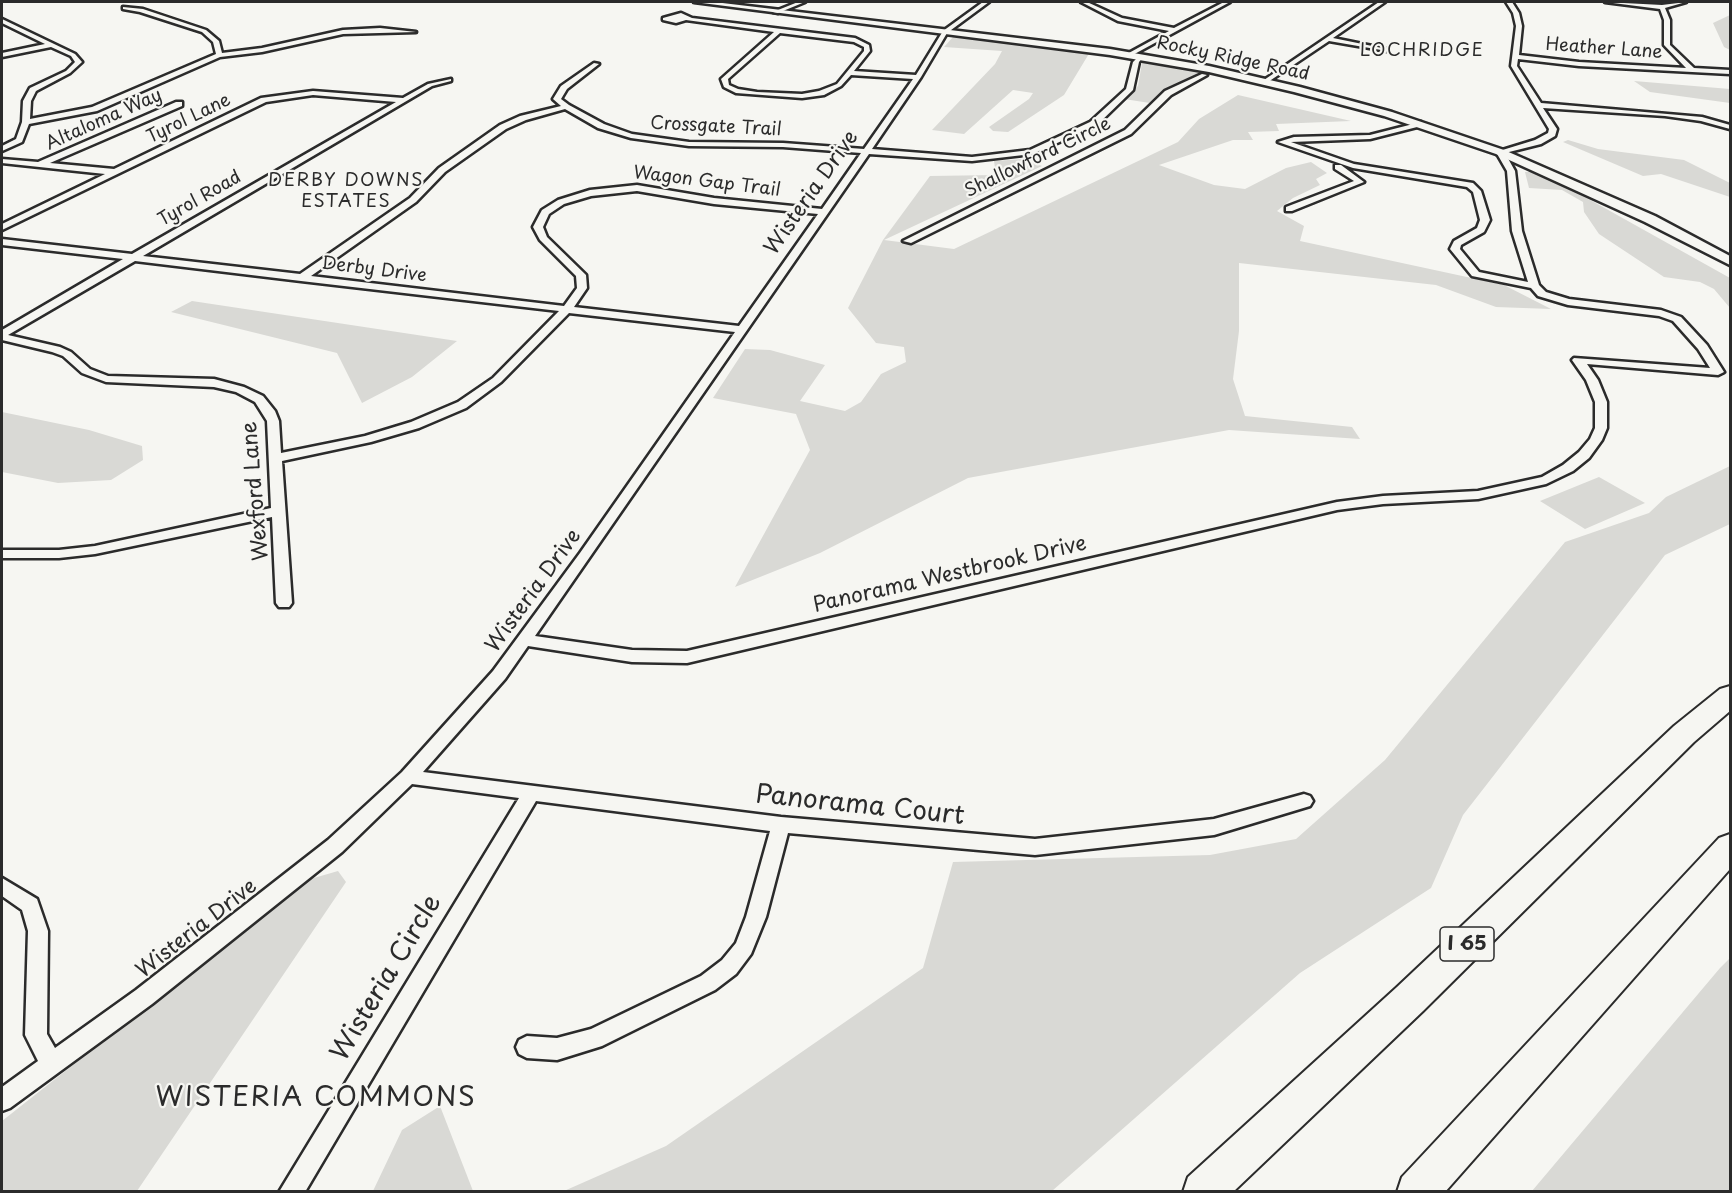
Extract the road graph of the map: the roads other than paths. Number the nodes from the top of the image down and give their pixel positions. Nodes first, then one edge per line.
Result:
1 (698, 2) edge
2 (802, 2) edge
3 (987, 2) edge
4 (1084, 2) edge
5 (1227, 2) edge
6 (1382, 2) edge
7 (1509, 2) edge
8 (1608, 2) edge
9 (1683, 2) edge
10 (1662, 7) junction
11 (125, 8) dead end
12 (776, 12) junction
13 (687, 19) dead end
14 (2, 21) edge
15 (1175, 30) junction
16 (779, 31) junction
17 (412, 32) dead end
18 (945, 32) junction
19 (1329, 39) junction
20 (50, 45) junction
21 (1386, 50) dead end
22 (2, 55) edge
23 (219, 55) junction
24 (1129, 55) junction
25 (1514, 56) junction
26 (1140, 57) junction
27 (596, 64) dead end
28 (1692, 70) junction
29 (851, 71) junction
30 (1731, 72) edge
31 (1204, 75) dead end
32 (919, 76) junction
33 (449, 80) dead end
34 (1266, 81) junction
35 (404, 100) junction
36 (179, 104) dead end
37 (1537, 105) junction
38 (566, 107) junction
39 (26, 122) junction
40 (1418, 124) junction
41 (1731, 127) edge
42 (2, 149) edge
43 (866, 152) junction
44 (1032, 152) junction
45 (1500, 152) junction
46 (1317, 155) junction
47 (2, 161) edge
48 (1069, 162) junction
49 (41, 164) junction
50 (115, 172) junction
51 (1289, 208) dead end
52 (824, 212) junction
53 (2, 227) edge
54 (908, 241) dead end
55 (2, 242) edge
56 (136, 257) junction
57 (1731, 261) edge
58 (301, 278) junction
59 (1534, 286) junction
60 (567, 309) junction
61 (743, 330) junction
62 (2, 336) edge
63 (276, 458) junction
64 (279, 511) junction
65 (2, 554) edge
66 (284, 603) dead end
67 (525, 640) junction
68 (1731, 696) edge
69 (408, 777) junction
70 (531, 794) junction
71 (1304, 801) dead end
72 (781, 825) junction
73 (1731, 847) edge
74 (2, 886) edge
75 (527, 1047) dead end
76 (51, 1063) junction
77 (2, 1100) edge
78 (291, 1191) edge
79 (1203, 1191) edge
80 (1417, 1191) edge

1 - 12 main road, Rocky Ridge Road
2 - 12 street
3 - 18 street, Wisteria Drive
4 - 15 street
5 - 15 street
6 - 19 street
7 - 25 street
8 - 10 street
9 - 10 street
10 - 28 street, Heather Lane
11 - 23 street
12 - 18 main road, Rocky Ridge Road
13 - 16 street
14 - 20 street
15 - 24 street
16 - 29 street
16 - 29 street
17 - 23 street
18 - 24 main road, Rocky Ridge Road
18 - 32 street, Wisteria Drive
19 - 21 street
19 - 34 street
20 - 22 street
20 - 39 street
23 - 39 street
24 - 26 main road, Rocky Ridge Road
25 - 28 street, Heather Lane
25 - 37 street
26 - 34 main road, Rocky Ridge Road
26 - 44 street
27 - 38 street
28 - 30 street, Heather Lane
29 - 32 street
31 - 48 street, Shallowford Circle
32 - 43 street, Wisteria Drive
33 - 35 street, Tyrol Road
34 - 40 main road, Rocky Ridge Road
35 - 50 street, Tyrol Lane
35 - 56 street, Tyrol Road
36 - 49 street, Altaloma Way
37 - 41 street
37 - 45 street
38 - 43 street, Crossgate Trail
38 - 58 street
39 - 42 street
40 - 45 main road, Rocky Ridge Road
40 - 46 street
43 - 44 street, Crossgate Trail
43 - 52 street, Wisteria Drive
44 - 48 street
45 - 57 main road, Rocky Ridge Road
45 - 59 street
46 - 51 street
46 - 59 street
47 - 49 street
48 - 54 street, Shallowford Circle
49 - 50 street
50 - 53 street, Tyrol Lane
52 - 60 street, Wagon Gap Trail
52 - 61 street, Wisteria Drive
55 - 56 street, Derby Drive
56 - 58 street, Derby Drive
56 - 62 street, Tyrol Road
58 - 60 street, Derby Drive
59 - 67 street, Panorama Westbrook Drive
60 - 61 street, Derby Drive
60 - 63 street, Wagon Gap Trail
61 - 67 street, Wisteria Drive
62 - 63 street, Wexford Lane
63 - 64 street, Wexford Lane
64 - 65 street
64 - 66 street, Wexford Lane
67 - 69 street, Wisteria Drive
68 - 79 highway, I 65
69 - 70 street, Panorama Court
69 - 76 street, Wisteria Drive
70 - 72 street, Panorama Court
70 - 78 street, Wisteria Circle
71 - 72 street, Panorama Court
72 - 75 street
73 - 80 highway
74 - 76 street
76 - 77 street, Wisteria Drive

